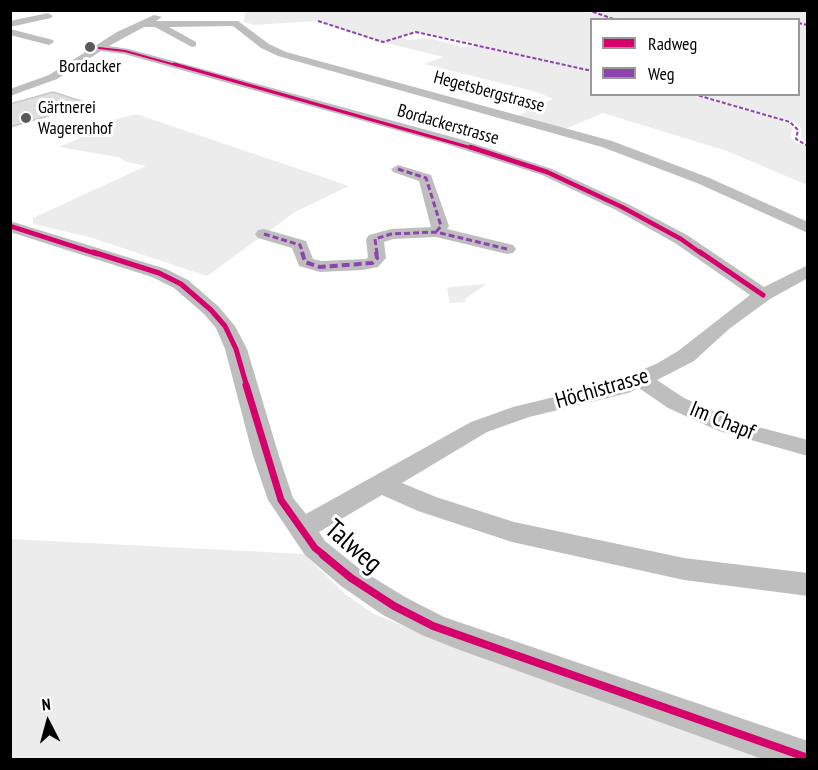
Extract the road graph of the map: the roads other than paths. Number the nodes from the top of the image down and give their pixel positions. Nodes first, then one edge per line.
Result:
1 (48, 16) dead end
2 (155, 20) junction
3 (10, 24) edge
4 (10, 32) edge
5 (49, 42) dead end
6 (192, 44) dead end
7 (99, 48) junction
8 (10, 93) edge
9 (398, 169) dead end
10 (10, 226) edge
11 (807, 228) edge
12 (436, 232) junction
13 (264, 234) dead end
14 (507, 249) dead end
15 (807, 270) edge
16 (763, 295) junction
17 (642, 380) junction
18 (807, 448) edge
19 (382, 484) junction
20 (302, 529) junction
21 (807, 585) edge
22 (807, 759) edge

1 - 3 street
2 - 6 street
2 - 7 street
2 - 11 street, Hegetsbergstrasse
4 - 5 street
7 - 8 street
7 - 16 street, Bordackerstrasse
9 - 12 street
10 - 20 street, Talweg
12 - 13 street
12 - 14 street
15 - 16 street, Höchistrasse
16 - 17 street, Höchistrasse
17 - 18 street, Im Chapf
17 - 19 street, Höchistrasse
19 - 20 street, Höchistrasse
19 - 21 street
20 - 22 street, Talweg

